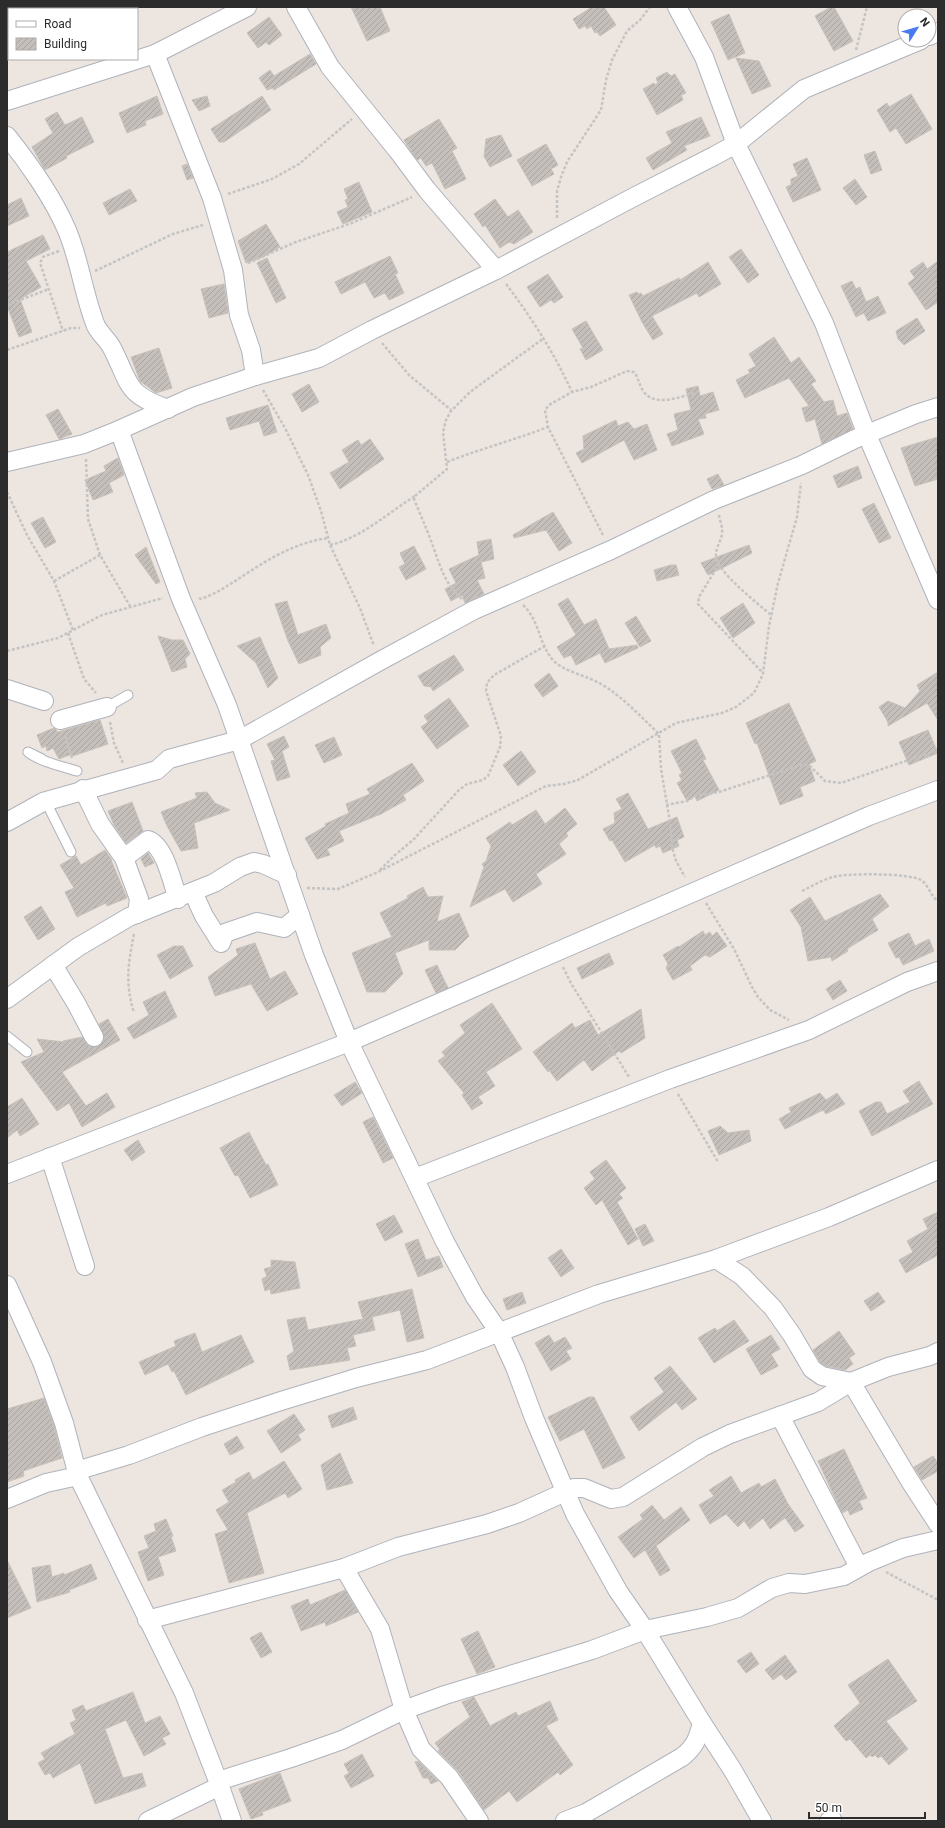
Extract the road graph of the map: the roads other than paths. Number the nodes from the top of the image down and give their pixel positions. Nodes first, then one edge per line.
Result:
1 (247, 7) edge
2 (296, 7) edge
3 (677, 7) edge
4 (903, 48) edge
5 (155, 54) junction
6 (138, 59) edge
7 (136, 60) edge
8 (7, 101) edge
9 (7, 136) edge
10 (736, 144) junction
11 (496, 270) junction
12 (255, 376) junction
13 (938, 407) edge
14 (168, 409) junction
15 (119, 430) junction
16 (867, 435) junction
17 (7, 462) edge
18 (938, 600) edge
19 (7, 689) edge
20 (128, 695) dead end
21 (44, 701) dead end
22 (107, 707) joint
23 (60, 720) dead end
24 (239, 740) junction
25 (42, 759) dead end
26 (77, 771) dead end
27 (84, 789) junction
28 (938, 790) edge
29 (46, 802) junction
30 (7, 822) edge
31 (71, 852) dead end
32 (124, 858) junction
33 (289, 881) junction
34 (185, 895) junction
35 (137, 914) junction
36 (300, 915) junction
37 (53, 965) junction
38 (938, 971) edge
39 (7, 999) edge
40 (7, 1036) edge
41 (94, 1037) dead end
42 (349, 1042) junction
43 (27, 1052) dead end
44 (50, 1157) junction
45 (938, 1170) edge
46 (7, 1174) edge
47 (414, 1178) junction
48 (716, 1259) junction
49 (85, 1266) dead end
50 (7, 1285) edge
51 (14, 1321) edge
52 (500, 1332) junction
53 (938, 1352) edge
54 (851, 1382) junction
55 (780, 1416) junction
56 (77, 1474) junction
57 (566, 1492) junction
58 (7, 1499) edge
59 (938, 1524) edge
60 (938, 1540) edge
61 (864, 1565) junction
62 (344, 1568) junction
63 (147, 1620) junction
64 (645, 1630) junction
65 (404, 1710) junction
66 (702, 1723) junction
67 (219, 1784) junction
68 (148, 1821) edge
69 (232, 1821) edge
70 (479, 1821) edge
71 (566, 1821) edge
72 (762, 1821) edge

1 - 5 street
2 - 11 street
3 - 10 street
4 - 10 street
5 - 6 street
5 - 12 street
7 - 8 street
9 - 14 street
10 - 11 street
10 - 16 street
11 - 12 street
12 - 14 street
13 - 16 street
14 - 15 street
15 - 17 street
15 - 24 street
16 - 18 street
16 - 24 street
19 - 21 street
20 - 22 lane
22 - 23 street
24 - 27 street
24 - 33 street
25 - 26 lane
27 - 29 street
27 - 32 street
28 - 42 street
29 - 30 street
29 - 31 lane
32 - 34 street
32 - 35 street
33 - 34 street
33 - 36 street
34 - 35 street
34 - 36 street
35 - 37 street
36 - 42 street
37 - 39 street
37 - 41 street
38 - 47 street
40 - 43 lane
42 - 44 street
42 - 47 street
44 - 46 street
44 - 49 street
45 - 48 street
47 - 52 street
48 - 52 street
48 - 54 street
50 - 51 street
51 - 56 street
52 - 56 street
52 - 57 street
53 - 54 street
54 - 55 street
54 - 59 street
55 - 57 street
55 - 61 street
56 - 58 street
56 - 63 street
57 - 62 street
57 - 64 street
60 - 61 street
61 - 64 street
62 - 63 street
62 - 65 street
63 - 67 street
64 - 65 street
64 - 66 street
65 - 67 street
65 - 70 street
66 - 71 street
66 - 72 street
67 - 68 street
67 - 69 street

